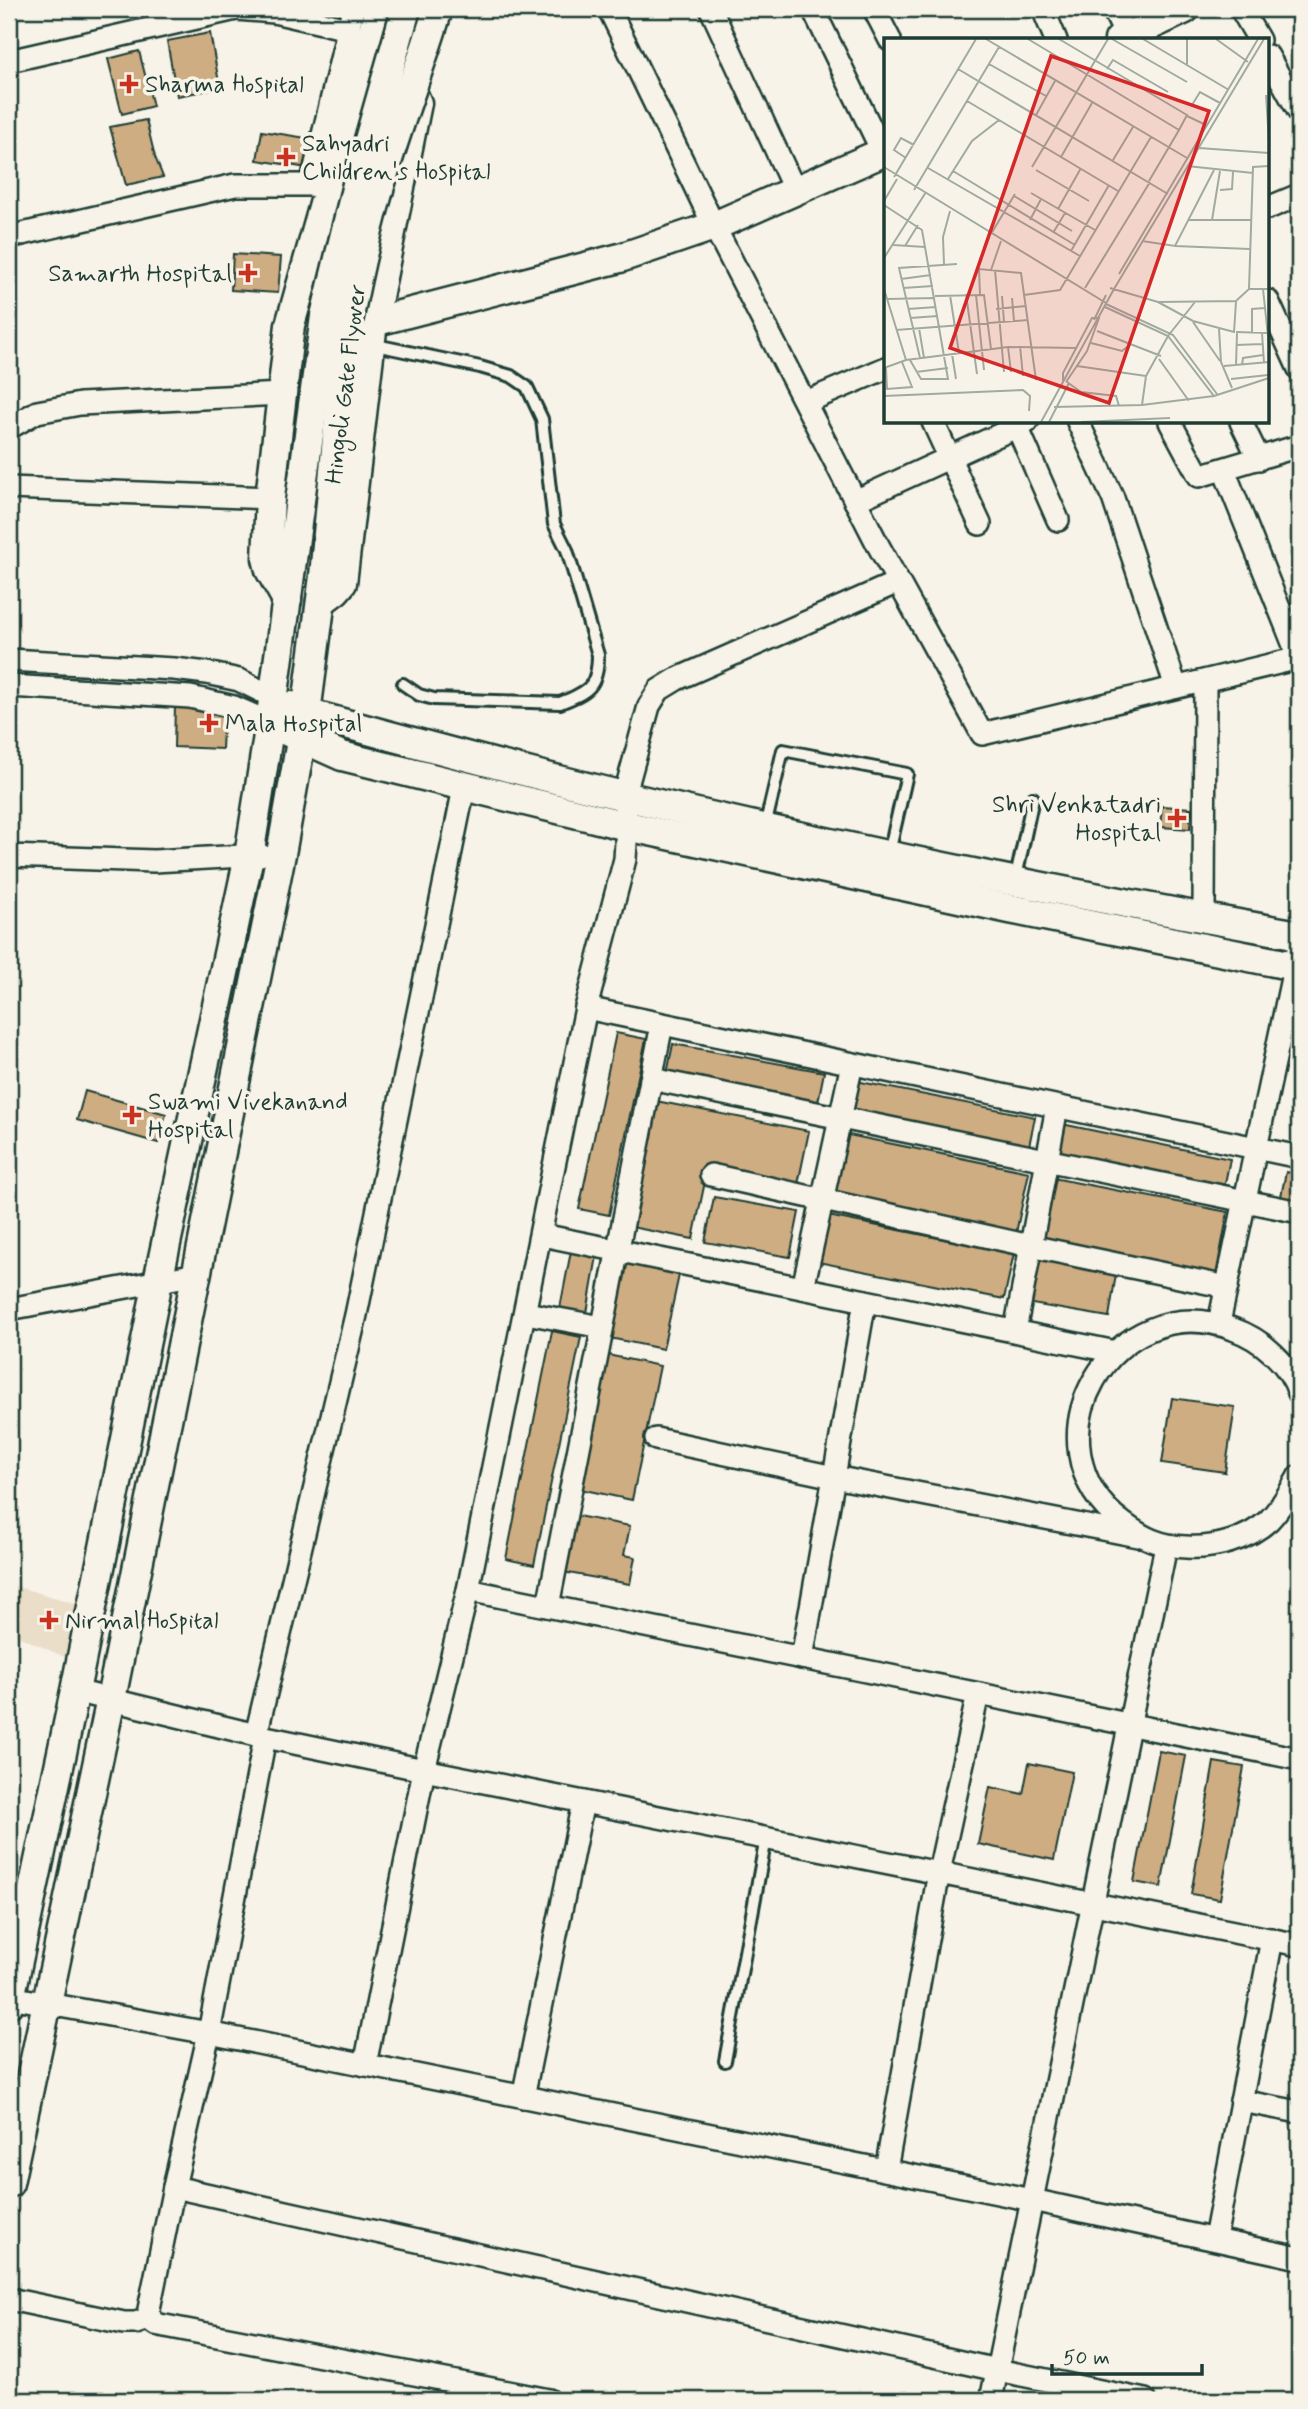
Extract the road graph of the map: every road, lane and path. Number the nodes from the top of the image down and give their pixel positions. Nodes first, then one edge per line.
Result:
1 (406, 9) edge
2 (438, 9) edge
3 (608, 9) edge
4 (711, 9) edge
5 (813, 9) edge
6 (874, 9) edge
7 (1043, 9) edge
8 (1113, 9) edge
9 (1185, 9) edge
10 (1241, 9) edge
11 (365, 15) edge
12 (889, 38) edge
13 (1055, 38) edge
14 (1125, 38) edge
15 (1127, 38) edge
16 (1258, 38) edge
17 (1270, 60) edge
18 (9, 61) edge
19 (1299, 112) edge
20 (884, 150) edge
21 (884, 152) edge
22 (320, 186) junction
23 (795, 191) junction
24 (1299, 195) edge
25 (1270, 207) edge
26 (715, 226) junction
27 (9, 237) edge
28 (1270, 305) edge
29 (354, 326) junction
30 (884, 369) edge
31 (1299, 369) edge
32 (282, 394) junction
33 (806, 402) junction
34 (934, 424) edge
35 (1018, 424) edge
36 (1020, 424) edge
37 (1078, 424) edge
38 (1171, 424) edge
39 (1242, 424) edge
40 (9, 428) edge
41 (1299, 446) edge
42 (950, 459) junction
43 (1259, 459) junction
44 (1224, 470) junction
45 (9, 488) edge
46 (270, 498) junction
47 (855, 501) junction
48 (1058, 520) dead end
49 (980, 524) dead end
50 (898, 582) junction
51 (287, 600) junction
52 (320, 602) junction
53 (9, 660) edge
54 (1205, 681) junction
55 (402, 684) dead end
56 (9, 686) edge
57 (1176, 687) junction
58 (271, 710) junction
59 (303, 726) junction
60 (464, 788) junction
61 (624, 797) junction
62 (1033, 798) dead end
63 (627, 826) junction
64 (765, 827) junction
65 (281, 854) junction
66 (889, 854) junction
67 (9, 856) edge
68 (249, 856) junction
69 (1013, 895) junction
70 (1204, 918) junction
71 (1299, 934) edge
72 (1298, 960) edge
73 (586, 1009) junction
74 (662, 1024) junction
75 (852, 1064) junction
76 (651, 1079) junction
77 (1057, 1107) junction
78 (840, 1118) junction
79 (1255, 1149) junction
80 (1299, 1157) edge
81 (1047, 1161) junction
82 (711, 1175) dead end
83 (1245, 1199) junction
84 (822, 1201) junction
85 (1299, 1212) edge
86 (542, 1235) junction
87 (1030, 1247) junction
88 (617, 1250) junction
89 (197, 1274) junction
90 (158, 1281) junction
91 (1227, 1287) junction
92 (803, 1288) junction
93 (865, 1301) junction
94 (9, 1309) edge
95 (526, 1313) junction
96 (1219, 1323) junction
97 (602, 1326) junction
98 (1015, 1331) junction
99 (1116, 1352) junction
100 (1299, 1393) edge
101 (656, 1439) dead end
102 (1299, 1476) edge
103 (834, 1477) junction
104 (1142, 1537) junction
105 (1166, 1546) junction
106 (468, 1590) junction
107 (548, 1606) junction
108 (802, 1658) junction
109 (75, 1691) junction
110 (978, 1694) junction
111 (110, 1699) junction
112 (1130, 1725) junction
113 (261, 1736) junction
114 (1299, 1759) edge
115 (424, 1770) junction
116 (583, 1801) junction
117 (766, 1838) junction
118 (939, 1872) junction
119 (1094, 1903) junction
120 (1272, 1939) junction
121 (15, 1944) edge
122 (1299, 1945) edge
123 (10, 2000) edge
124 (47, 2003) junction
125 (209, 2033) junction
126 (725, 2061) dead end
127 (365, 2065) junction
128 (523, 2097) junction
129 (1241, 2101) junction
130 (1299, 2112) edge
131 (886, 2170) junction
132 (9, 2183) edge
133 (174, 2187) junction
134 (1032, 2200) junction
135 (1214, 2239) junction
136 (1299, 2258) edge
137 (9, 2299) edge
138 (150, 2318) junction
139 (997, 2370) junction
140 (549, 2400) edge
141 (991, 2400) edge
142 (1145, 2400) edge

1 - 29 main road, Hingoli Gate Flyover, bridge
2 - 29 main road, Hingoli Gate Flyover, bridge
3 - 26 street
4 - 23 street
5 - 20 street
6 - 12 street
7 - 13 street
8 - 14 street
9 - 15 main road
10 - 16 street
11 - 18 street
11 - 22 street
11 - 22 main road
11 - 29 main road
17 - 19 street
21 - 23 main road
22 - 27 street
22 - 32 main road
23 - 26 main road
24 - 25 street
26 - 29 main road
26 - 33 street
28 - 31 street
29 - 51 main road, Hingoli Gate Flyover
29 - 52 main road, Hingoli Gate Flyover
29 - 55 lane
30 - 33 street
32 - 40 street
32 - 46 main road
33 - 47 street
34 - 42 street
35 - 42 street
36 - 48 street
37 - 57 street
38 - 44 street
39 - 43 street
41 - 43 street
42 - 47 street
42 - 49 street
43 - 44 street
44 - 54 street
45 - 46 street
46 - 51 main road
47 - 50 street
50 - 57 street
50 - 61 street
51 - 52 main road
51 - 58 main road, Hingoli Gate Flyover
52 - 59 main road, Hingoli Gate Flyover
53 - 58 street
54 - 57 street
54 - 70 street
56 - 58 street
58 - 59 main road
58 - 68 main road, Hingoli Gate Flyover
59 - 60 main road
59 - 61 main road
59 - 65 main road, Hingoli Gate Flyover
60 - 63 main road
60 - 113 street
61 - 63 street
61 - 64 main road
62 - 69 lane
63 - 69 main road
63 - 73 street
64 - 66 main road
64 - 66 lane
65 - 68 street
65 - 89 main road, Hingoli Gate Flyover
66 - 69 main road
67 - 68 street
68 - 90 main road, Hingoli Gate Flyover
69 - 70 main road
69 - 72 main road
70 - 71 main road
72 - 79 street
73 - 74 street
73 - 86 street
74 - 75 street
74 - 76 street
75 - 77 street
75 - 78 street
76 - 78 street
76 - 88 street
77 - 79 street
77 - 81 street
78 - 81 street
78 - 84 street
79 - 80 street
79 - 83 street
81 - 83 street
81 - 87 street
82 - 84 street
83 - 85 street
83 - 91 street
84 - 87 street
84 - 92 street
86 - 88 street
86 - 95 street
87 - 91 street
87 - 98 street
88 - 92 street
88 - 97 street
89 - 90 street
89 - 111 main road, Hingoli Gate Flyover
90 - 94 street
90 - 109 main road, Hingoli Gate Flyover
91 - 96 street
92 - 93 street
93 - 98 street
93 - 103 street
95 - 97 street
95 - 106 street
96 - 99 street
96 - 100 street
97 - 107 street
98 - 99 street
99 - 104 street
101 - 103 street
102 - 105 street
103 - 104 street
103 - 108 street
104 - 105 street
105 - 112 street
106 - 107 street
106 - 115 street
107 - 108 street
108 - 110 street
109 - 111 street
109 - 121 main road, Hingoli Gate Flyover
110 - 112 street
110 - 118 street
111 - 113 street
111 - 124 main road, Hingoli Gate Flyover
112 - 114 street
112 - 119 street
113 - 115 street
113 - 125 street
115 - 116 street
115 - 127 street
116 - 117 street
116 - 128 street
117 - 118 street
117 - 126 lane
118 - 119 street
118 - 131 street
119 - 120 street
119 - 134 street
120 - 122 street
120 - 129 street
121 - 123 main road, Hingoli Gate Flyover
123 - 124 street
124 - 125 street
124 - 132 main road, Hingoli Gate Flyover
125 - 127 street
125 - 133 street
127 - 128 street
128 - 131 street
129 - 130 street
129 - 135 street
131 - 134 street
133 - 138 street
133 - 139 street
134 - 135 street
134 - 139 street
135 - 136 street
137 - 138 street
138 - 140 street
139 - 141 street
139 - 142 street

